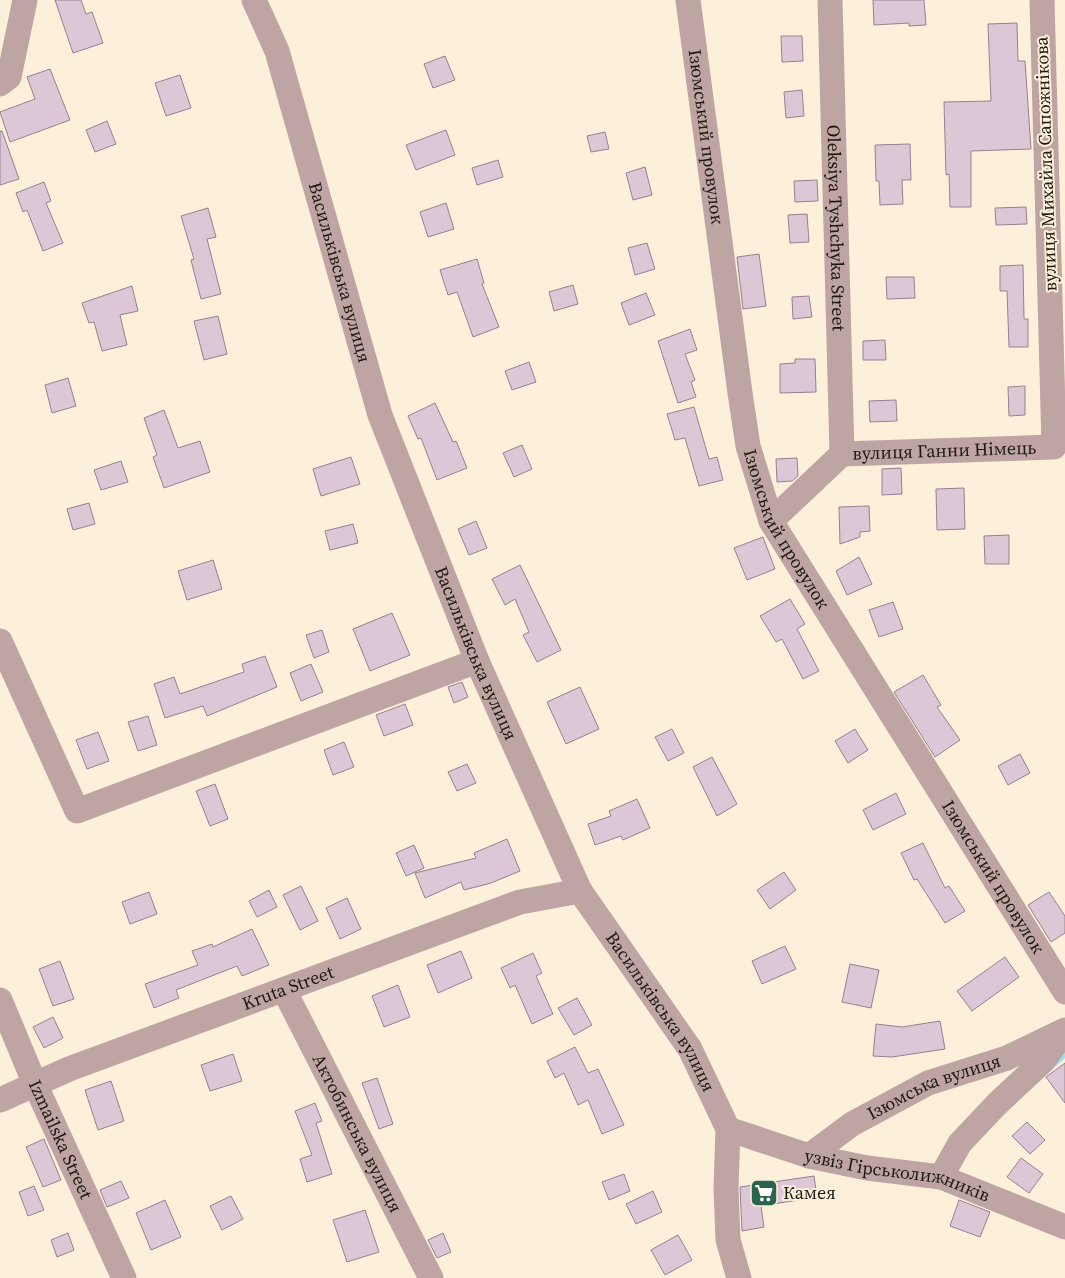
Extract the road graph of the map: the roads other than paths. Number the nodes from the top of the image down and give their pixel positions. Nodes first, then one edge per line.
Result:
1 (25, 0) edge
2 (254, 0) edge
3 (688, 0) edge
4 (830, 0) edge
5 (1042, 0) edge
6 (0, 84) edge
7 (1054, 447) joint
8 (842, 454) junction
9 (771, 521) junction
10 (0, 641) edge
11 (476, 660) junction
12 (580, 891) junction
13 (284, 990) junction
14 (1065, 992) edge
15 (0, 1000) edge
16 (1065, 1030) edge
17 (35, 1084) junction
18 (0, 1100) edge
19 (728, 1129) junction
20 (810, 1156) junction
21 (942, 1177) junction
22 (1065, 1227) edge
23 (124, 1278) edge
24 (431, 1278) edge
25 (739, 1278) edge

1 - 6 street
2 - 11 street, Васильківська вулиця
3 - 9 street, Ізюмський провулок
4 - 8 street, Oleksiya Tyshchyka Street
5 - 7 street, вулиця Михайла Сапожнікова
7 - 8 street, вулиця Ганни Німець
8 - 9 street, вулиця Ганни Німець
9 - 14 street, Ізюмський провулок
10 - 11 street
11 - 12 street, Васильківська вулиця
12 - 13 street, Kruta Street
12 - 19 street, Васильківська вулиця
13 - 17 street, Kruta Street
13 - 24 street, Актобинська вулиця
15 - 17 street, Izmailska Street
16 - 20 street, Ізюмська вулиця
16 - 21 street, Ізюмська вулиця
17 - 18 street, Kruta Street
17 - 23 street, Izmailska Street
19 - 20 street, узвіз Гірськолижників
19 - 25 street, Васильківська вулиця
20 - 21 street, узвіз Гірськолижників
21 - 22 street, узвіз Гірськолижників

